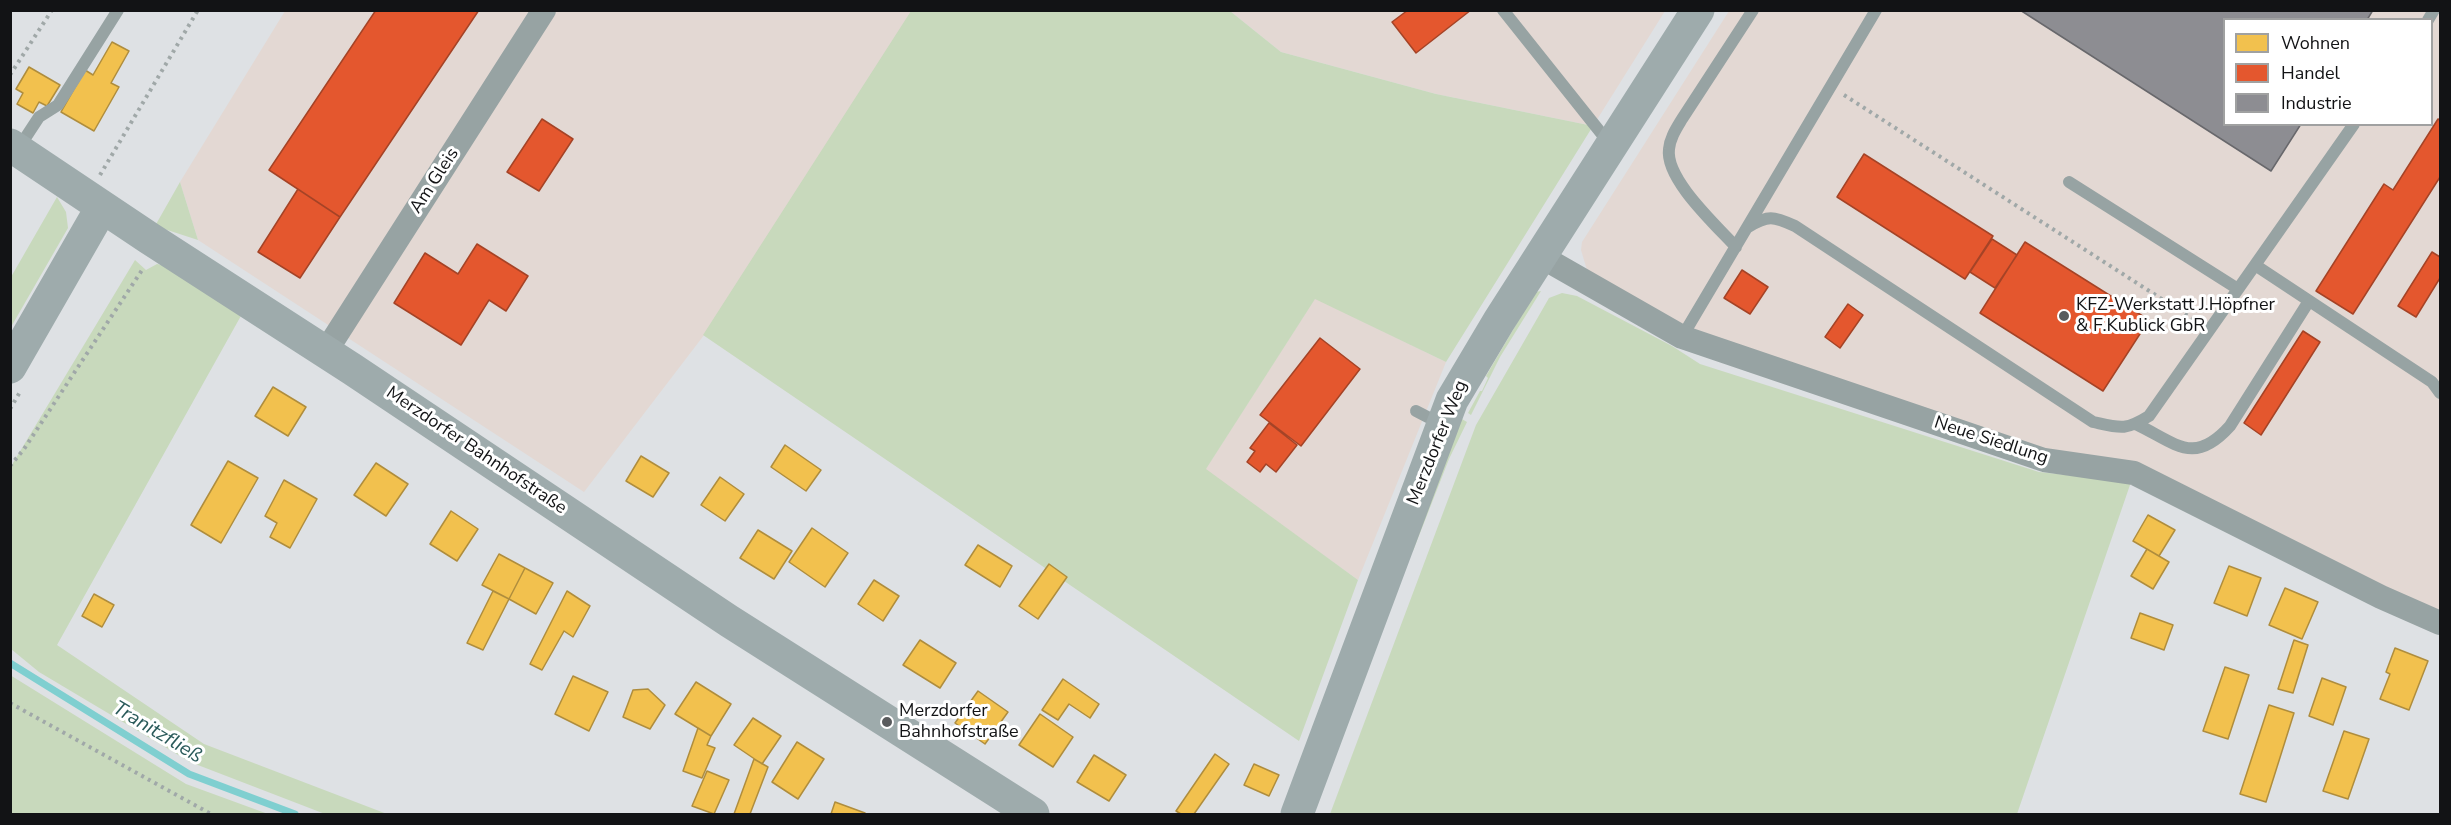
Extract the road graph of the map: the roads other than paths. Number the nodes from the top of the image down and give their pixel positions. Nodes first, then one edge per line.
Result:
1 (118, 10) edge
2 (544, 10) edge
3 (1503, 10) edge
4 (1698, 10) edge
5 (1753, 10) edge
6 (1876, 10) edge
7 (2353, 126) edge
8 (1612, 146) junction
9 (14, 147) edge
10 (2069, 182) dead end
11 (94, 202) junction
12 (1748, 227) junction
13 (1736, 247) junction
14 (1542, 256) junction
15 (2255, 265) junction
16 (2238, 289) junction
17 (2309, 301) junction
18 (1682, 337) junction
19 (326, 351) junction
20 (10, 367) edge
21 (2440, 393) edge
22 (2136, 424) junction
23 (2440, 623) edge
24 (1033, 814) edge
25 (1297, 814) edge

1 - 9 lane
2 - 19 street, Am Gleis
3 - 8 lane
4 - 8 street, Merzdorfer Weg
5 - 13 lane
6 - 12 lane
7 - 15 lane
8 - 14 street, Merzdorfer Weg
9 - 11 street, Merzdorfer Bahnhofstraße
10 - 16 lane
11 - 19 street, Merzdorfer Bahnhofstraße
11 - 20 street
12 - 13 lane
12 - 22 lane
13 - 18 lane
14 - 18 street, Neue Siedlung
14 - 25 street, Merzdorfer Weg
15 - 16 lane
15 - 17 lane
16 - 22 lane
17 - 21 lane
17 - 22 lane
18 - 23 street, Neue Siedlung
19 - 24 street, Merzdorfer Bahnhofstraße

